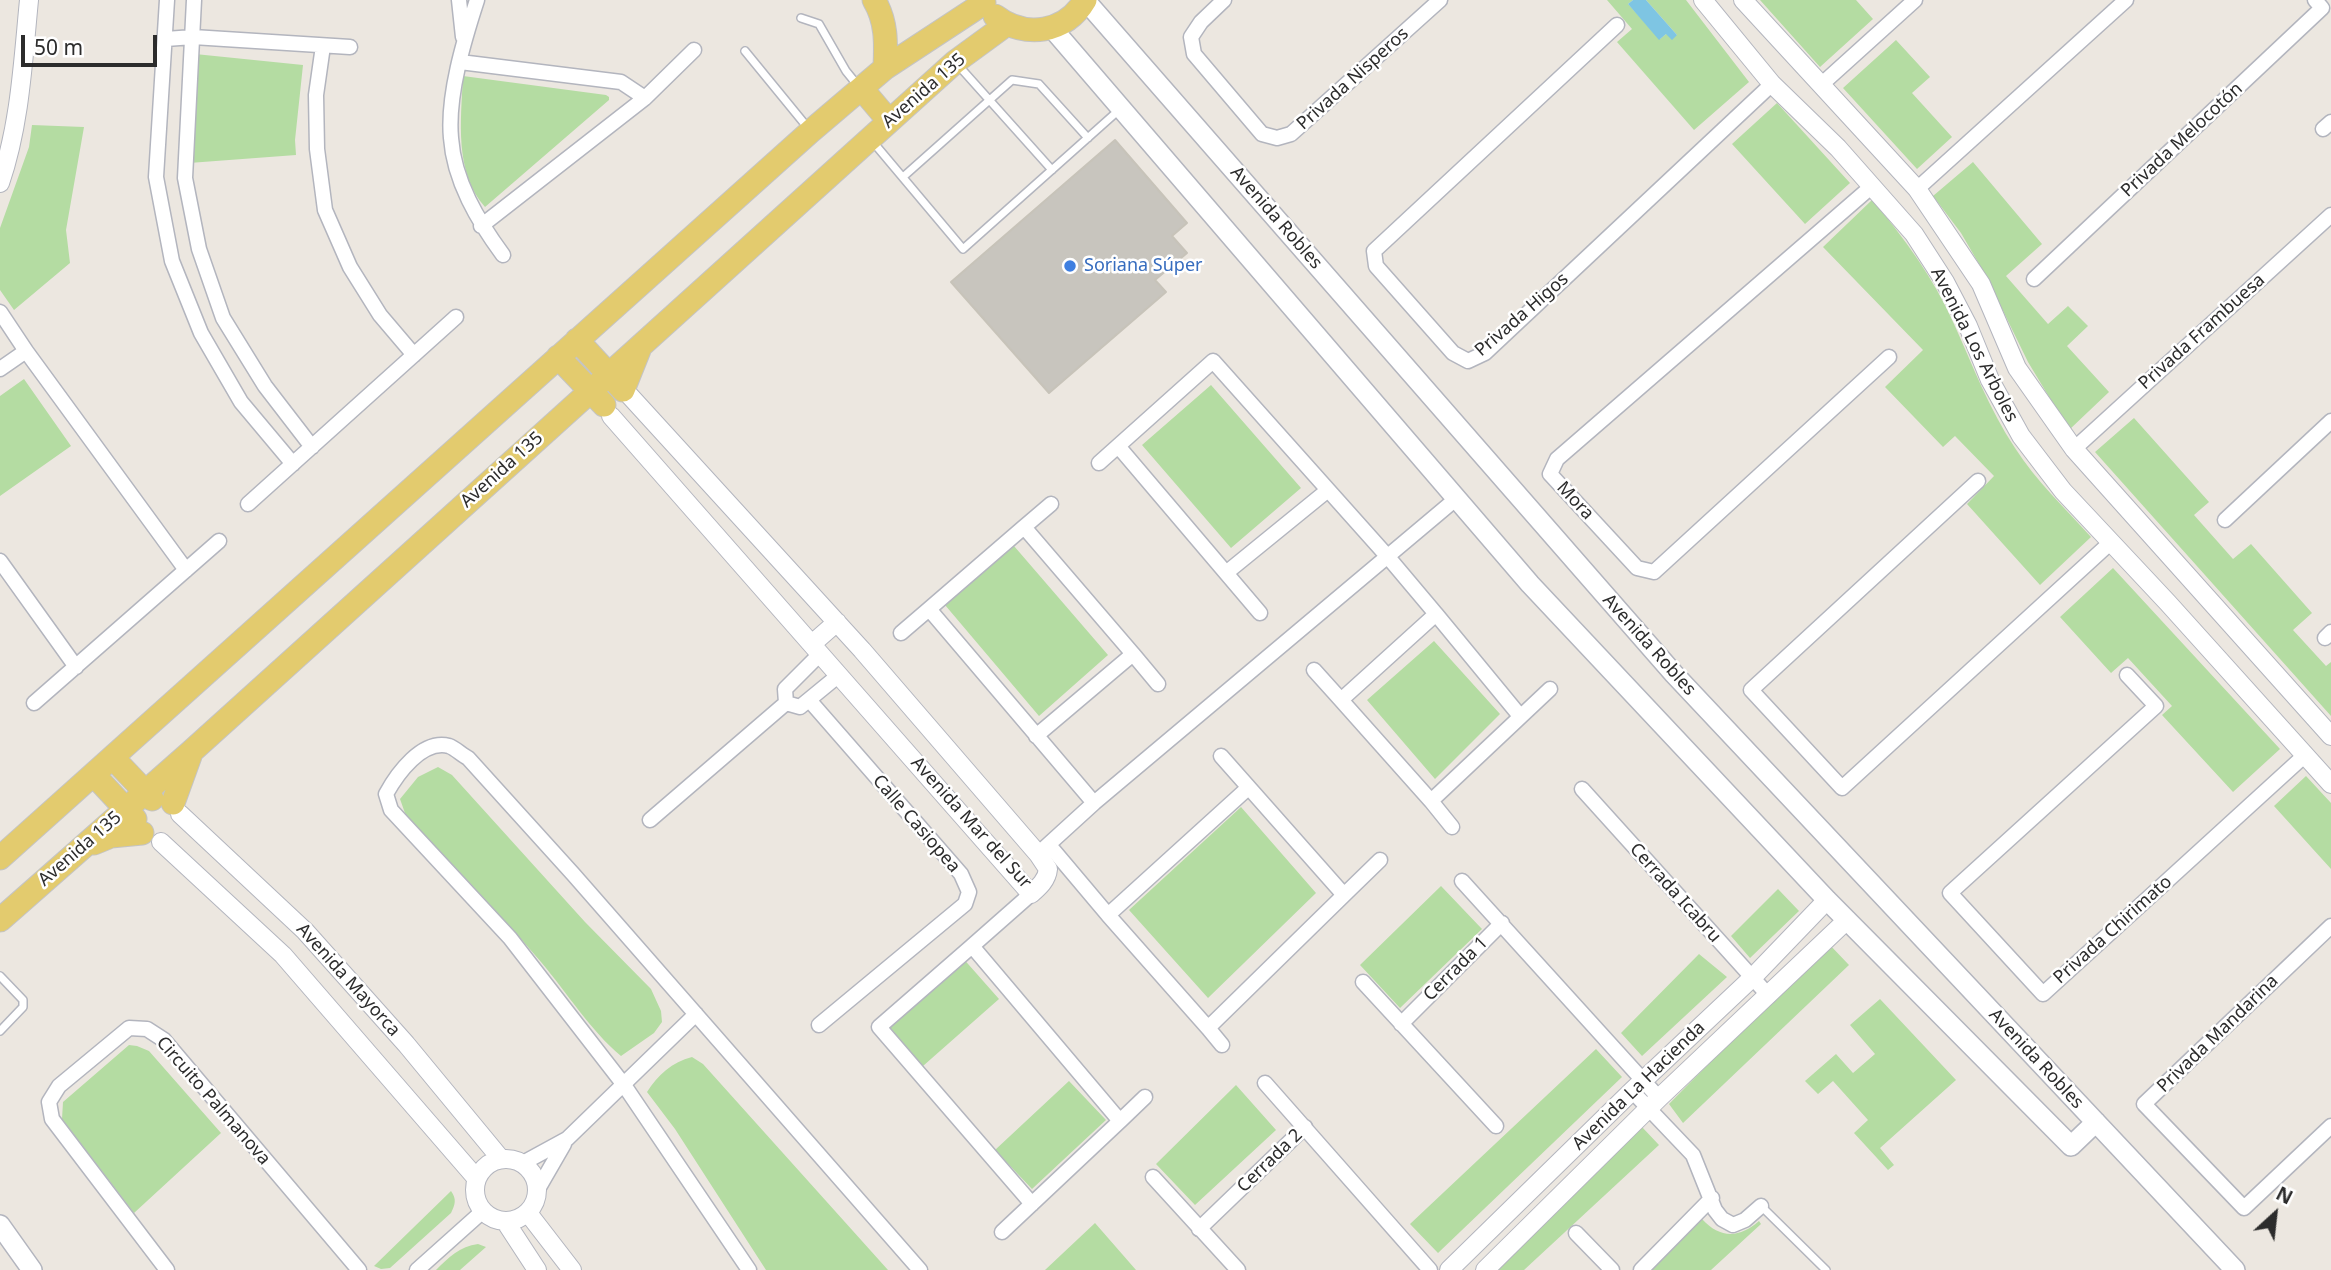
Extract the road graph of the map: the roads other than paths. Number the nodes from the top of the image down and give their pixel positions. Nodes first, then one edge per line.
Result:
1 (29, 0) edge
2 (167, 0) edge
3 (194, 0) edge
4 (459, 0) edge
5 (477, 0) edge
6 (874, 0) edge
7 (1085, 0) edge
8 (1224, 0) edge
9 (1440, 0) edge
10 (1703, 0) edge
11 (1743, 0) edge
12 (1915, 0) edge
13 (2126, 0) edge
14 (2315, 0) edge
15 (980, 1) edge
16 (801, 18) dead end
17 (1007, 24) junction
18 (1617, 25) dead end
19 (1052, 28) junction
20 (193, 37) junction
21 (166, 39) junction
22 (463, 40) junction
23 (323, 46) junction
24 (351, 47) dead end
25 (694, 50) dead end
26 (745, 51) dead end
27 (460, 62) junction
28 (955, 62) junction
29 (885, 68) junction
30 (1772, 83) junction
31 (1822, 83) junction
32 (862, 89) junction
33 (645, 98) junction
34 (990, 102) junction
35 (1122, 108) junction
36 (889, 121) junction
37 (1861, 129) junction
38 (811, 131) junction
39 (1088, 138) junction
40 (870, 139) junction
41 (1838, 148) junction
42 (1052, 170) junction
43 (903, 177) junction
44 (0, 183) edge
45 (1871, 187) junction
46 (1917, 189) junction
47 (2331, 215) edge
48 (481, 226) junction
49 (503, 255) dead end
50 (2034, 279) dead end
51 (0, 312) edge
52 (456, 317) dead end
53 (577, 340) junction
54 (26, 351) junction
55 (414, 355) junction
56 (558, 357) junction
57 (1889, 357) dead end
58 (2018, 368) junction
59 (0, 369) edge
60 (1990, 380) junction
61 (620, 387) junction
62 (602, 404) junction
63 (2331, 421) edge
64 (1118, 446) junction
65 (312, 447) junction
66 (2074, 449) junction
67 (1099, 463) dead end
68 (293, 464) junction
69 (1978, 481) dead end
70 (1328, 490) junction
71 (1457, 498) junction
72 (1051, 503) dead end
73 (248, 504) dead end
74 (2225, 520) dead end
75 (1024, 527) junction
76 (219, 541) dead end
77 (2110, 543) junction
78 (1388, 557) junction
79 (0, 561) edge
80 (186, 570) junction
81 (1226, 573) junction
82 (2192, 583) junction
83 (2168, 603) junction
84 (929, 609) junction
85 (1260, 613) dead end
86 (1436, 614) junction
87 (837, 622) junction
88 (901, 634) dead end
89 (816, 649) junction
90 (1133, 654) junction
91 (76, 667) junction
92 (1314, 670) dead end
93 (2127, 674) dead end
94 (839, 675) junction
95 (1158, 684) dead end
96 (1550, 689) dead end
97 (1341, 700) junction
98 (810, 701) junction
99 (34, 703) dead end
100 (786, 703) junction
101 (1520, 716) junction
102 (1036, 736) junction
103 (2331, 736) edge
104 (1221, 756) dead end
105 (2304, 756) junction
106 (113, 758) junction
107 (94, 775) junction
108 (2331, 784) edge
109 (1248, 788) junction
110 (1582, 789) dead end
111 (1431, 801) junction
112 (163, 802) junction
113 (1094, 803) junction
114 (650, 820) dead end
115 (141, 826) junction
116 (1452, 827) dead end
117 (1043, 849) junction
118 (0, 858) edge
119 (1380, 860) dead end
120 (1462, 881) dead end
121 (1031, 894) junction
122 (1344, 895) junction
123 (1827, 900) junction
124 (1108, 915) junction
125 (0, 920) edge
126 (1847, 920) junction
127 (1502, 923) junction
128 (2331, 926) edge
129 (972, 946) junction
130 (0, 976) edge
131 (1752, 978) junction
132 (1363, 982) dead end
133 (1769, 996) junction
134 (696, 1014) junction
135 (1401, 1024) junction
136 (820, 1025) dead end
137 (1208, 1028) junction
138 (0, 1031) edge
139 (1222, 1045) dead end
140 (1265, 1083) dead end
141 (624, 1086) junction
142 (1637, 1086) junction
143 (1145, 1097) dead end
144 (1653, 1103) junction
145 (1120, 1121) junction
146 (2096, 1122) junction
147 (1306, 1126) junction
148 (1496, 1126) dead end
149 (2331, 1126) edge
150 (567, 1139) junction
151 (501, 1159) junction
152 (523, 1163) junction
153 (1153, 1177) dead end
154 (477, 1179) junction
155 (538, 1189) junction
156 (1712, 1198) junction
157 (1032, 1204) junction
158 (1761, 1206) joint
159 (482, 1210) junction
160 (528, 1213) junction
161 (505, 1222) junction
162 (0, 1225) edge
163 (1199, 1229) junction
164 (1002, 1232) dead end
165 (1576, 1233) dead end
166 (32, 1270) edge
167 (167, 1270) edge
168 (359, 1270) edge
169 (417, 1270) edge
170 (537, 1270) edge
171 (572, 1270) edge
172 (749, 1270) edge
173 (919, 1270) edge
174 (1238, 1270) edge
175 (1430, 1270) edge
176 (1449, 1270) edge
177 (1485, 1270) edge
178 (1612, 1270) edge
179 (1642, 1270) edge
180 (1826, 1270) edge
181 (2235, 1270) edge

1 - 44 street
2 - 21 street
3 - 20 street
4 - 22 street
5 - 22 street
6 - 29 main road
7 - 19 main road
7 - 146 main road, Avenida Robles
8 - 9 street, Privada Nisperos
10 - 30 street, Avenida Los Arboles
11 - 31 street, Avenida Los Arboles
12 - 31 street
13 - 46 street
14 - 50 street, Privada Melocotón
15 - 17 main road
15 - 29 main road, Avenida 135
16 - 32 lane
17 - 19 main road
17 - 28 main road, Avenida 135
18 - 30 street, Privada Higos
19 - 35 main road, Avenida Robles
20 - 21 street
20 - 23 street
20 - 65 street
21 - 68 street
22 - 27 street
23 - 24 street
23 - 55 street
25 - 33 street
26 - 38 lane
27 - 33 street
27 - 48 street
28 - 34 lane
28 - 36 main road, Avenida 135
29 - 32 main road, Avenida 135
30 - 41 street, Avenida Los Arboles
31 - 37 street, Avenida Los Arboles
32 - 36 main road
32 - 38 main road, Avenida 135
33 - 48 street
34 - 39 lane
34 - 42 lane
34 - 43 lane
35 - 39 lane
35 - 71 main road, Avenida Robles
36 - 40 main road, Avenida 135
37 - 41 street
37 - 46 street, Avenida Los Arboles
38 - 53 main road, Avenida 135
39 - 42 lane
40 - 43 lane
40 - 61 main road, Avenida 135
41 - 45 street, Avenida Los Arboles
42 - 43 lane
45 - 57 street, Mora
45 - 60 street, Avenida Los Arboles
46 - 58 street, Avenida Los Arboles
47 - 66 street, Privada Frambuesa
48 - 49 street
51 - 54 street
52 - 55 street
53 - 56 main road, Avenida 135
53 - 61 main road
54 - 59 street
54 - 80 street
55 - 65 street
56 - 62 main road
56 - 106 main road, Avenida 135
58 - 60 street
58 - 66 street, Avenida Los Arboles
60 - 77 street, Avenida Los Arboles
61 - 62 main road, Avenida 135
61 - 62 street
61 - 87 street, Avenida Mar del Sur
62 - 89 street, Avenida Mar del Sur
62 - 112 main road, Avenida 135
63 - 74 street
64 - 67 street
64 - 70 street
64 - 81 street
65 - 68 street
66 - 82 street, Avenida Los Arboles
68 - 73 street
69 - 77 street
70 - 78 street
70 - 81 street
71 - 78 street
71 - 123 main road, Avenida Robles
72 - 75 street
75 - 84 street
75 - 90 street
76 - 80 street
77 - 83 street, Avenida Los Arboles
78 - 86 street
78 - 113 street
79 - 91 street
80 - 91 street
81 - 85 street
82 - 83 street
82 - 103 street, Avenida Los Arboles
83 - 105 street, Avenida Los Arboles
84 - 88 street
84 - 102 street
86 - 97 street
86 - 101 street
87 - 89 street
87 - 117 street, Avenida Mar del Sur
89 - 94 street, Avenida Mar del Sur
89 - 100 street
90 - 95 street
90 - 102 street
91 - 99 street
92 - 97 street
93 - 105 street, Privada Chirimato
94 - 98 street
94 - 121 street, Avenida Mar del Sur
96 - 101 street
97 - 111 street
98 - 100 street
98 - 136 street, Calle Casiopea
100 - 114 street
101 - 111 street
102 - 113 street
104 - 109 street
105 - 108 street, Avenida Los Arboles
106 - 107 main road, Avenida 135
106 - 112 main road
107 - 115 main road
107 - 118 main road, Avenida 135
109 - 122 street
109 - 124 street
110 - 131 street, Cerrada Icabru
111 - 116 street
112 - 115 main road, Avenida 135
112 - 115 street
112 - 151 street, Avenida Mayorca
113 - 117 street
115 - 125 main road, Avenida 135
115 - 154 street, Avenida Mayorca
117 - 121 street, Avenida Mar del Sur
117 - 124 street
119 - 122 street
120 - 127 street
121 - 129 street
122 - 137 street
123 - 126 main road, Avenida Robles
123 - 131 street, Avenida La Hacienda
124 - 137 street
126 - 133 street
126 - 146 main road, Avenida Robles
127 - 135 street, Cerrada 1
127 - 142 street, Cerrada 1
128 - 149 street, Privada Mandarina
129 - 145 street
129 - 157 street
130 - 138 lane
131 - 133 street, Cerrada Icabru
131 - 142 street, Avenida La Hacienda
132 - 135 street
133 - 144 street
134 - 141 street
134 - 141 street
134 - 173 street
135 - 148 street
137 - 139 street
140 - 147 street
141 - 150 street
141 - 172 street
142 - 144 street, Cerrada 1
142 - 176 street, Avenida La Hacienda
143 - 145 street
144 - 156 street, Cerrada 1
144 - 177 street
145 - 157 street
146 - 181 main road, Avenida Robles
147 - 163 street, Cerrada 2
147 - 175 street, Cerrada 2
150 - 152 street
150 - 155 street
151 - 152 street
151 - 154 street
152 - 155 street
153 - 163 street
154 - 159 street
155 - 160 street
156 - 158 street, Cerrada 1
156 - 179 street
157 - 164 street
158 - 180 lane
159 - 161 street
159 - 169 street
160 - 161 street
160 - 171 street
161 - 170 street
162 - 166 main road
163 - 174 street
165 - 178 street
167 - 168 street, Circuito Palmanova

